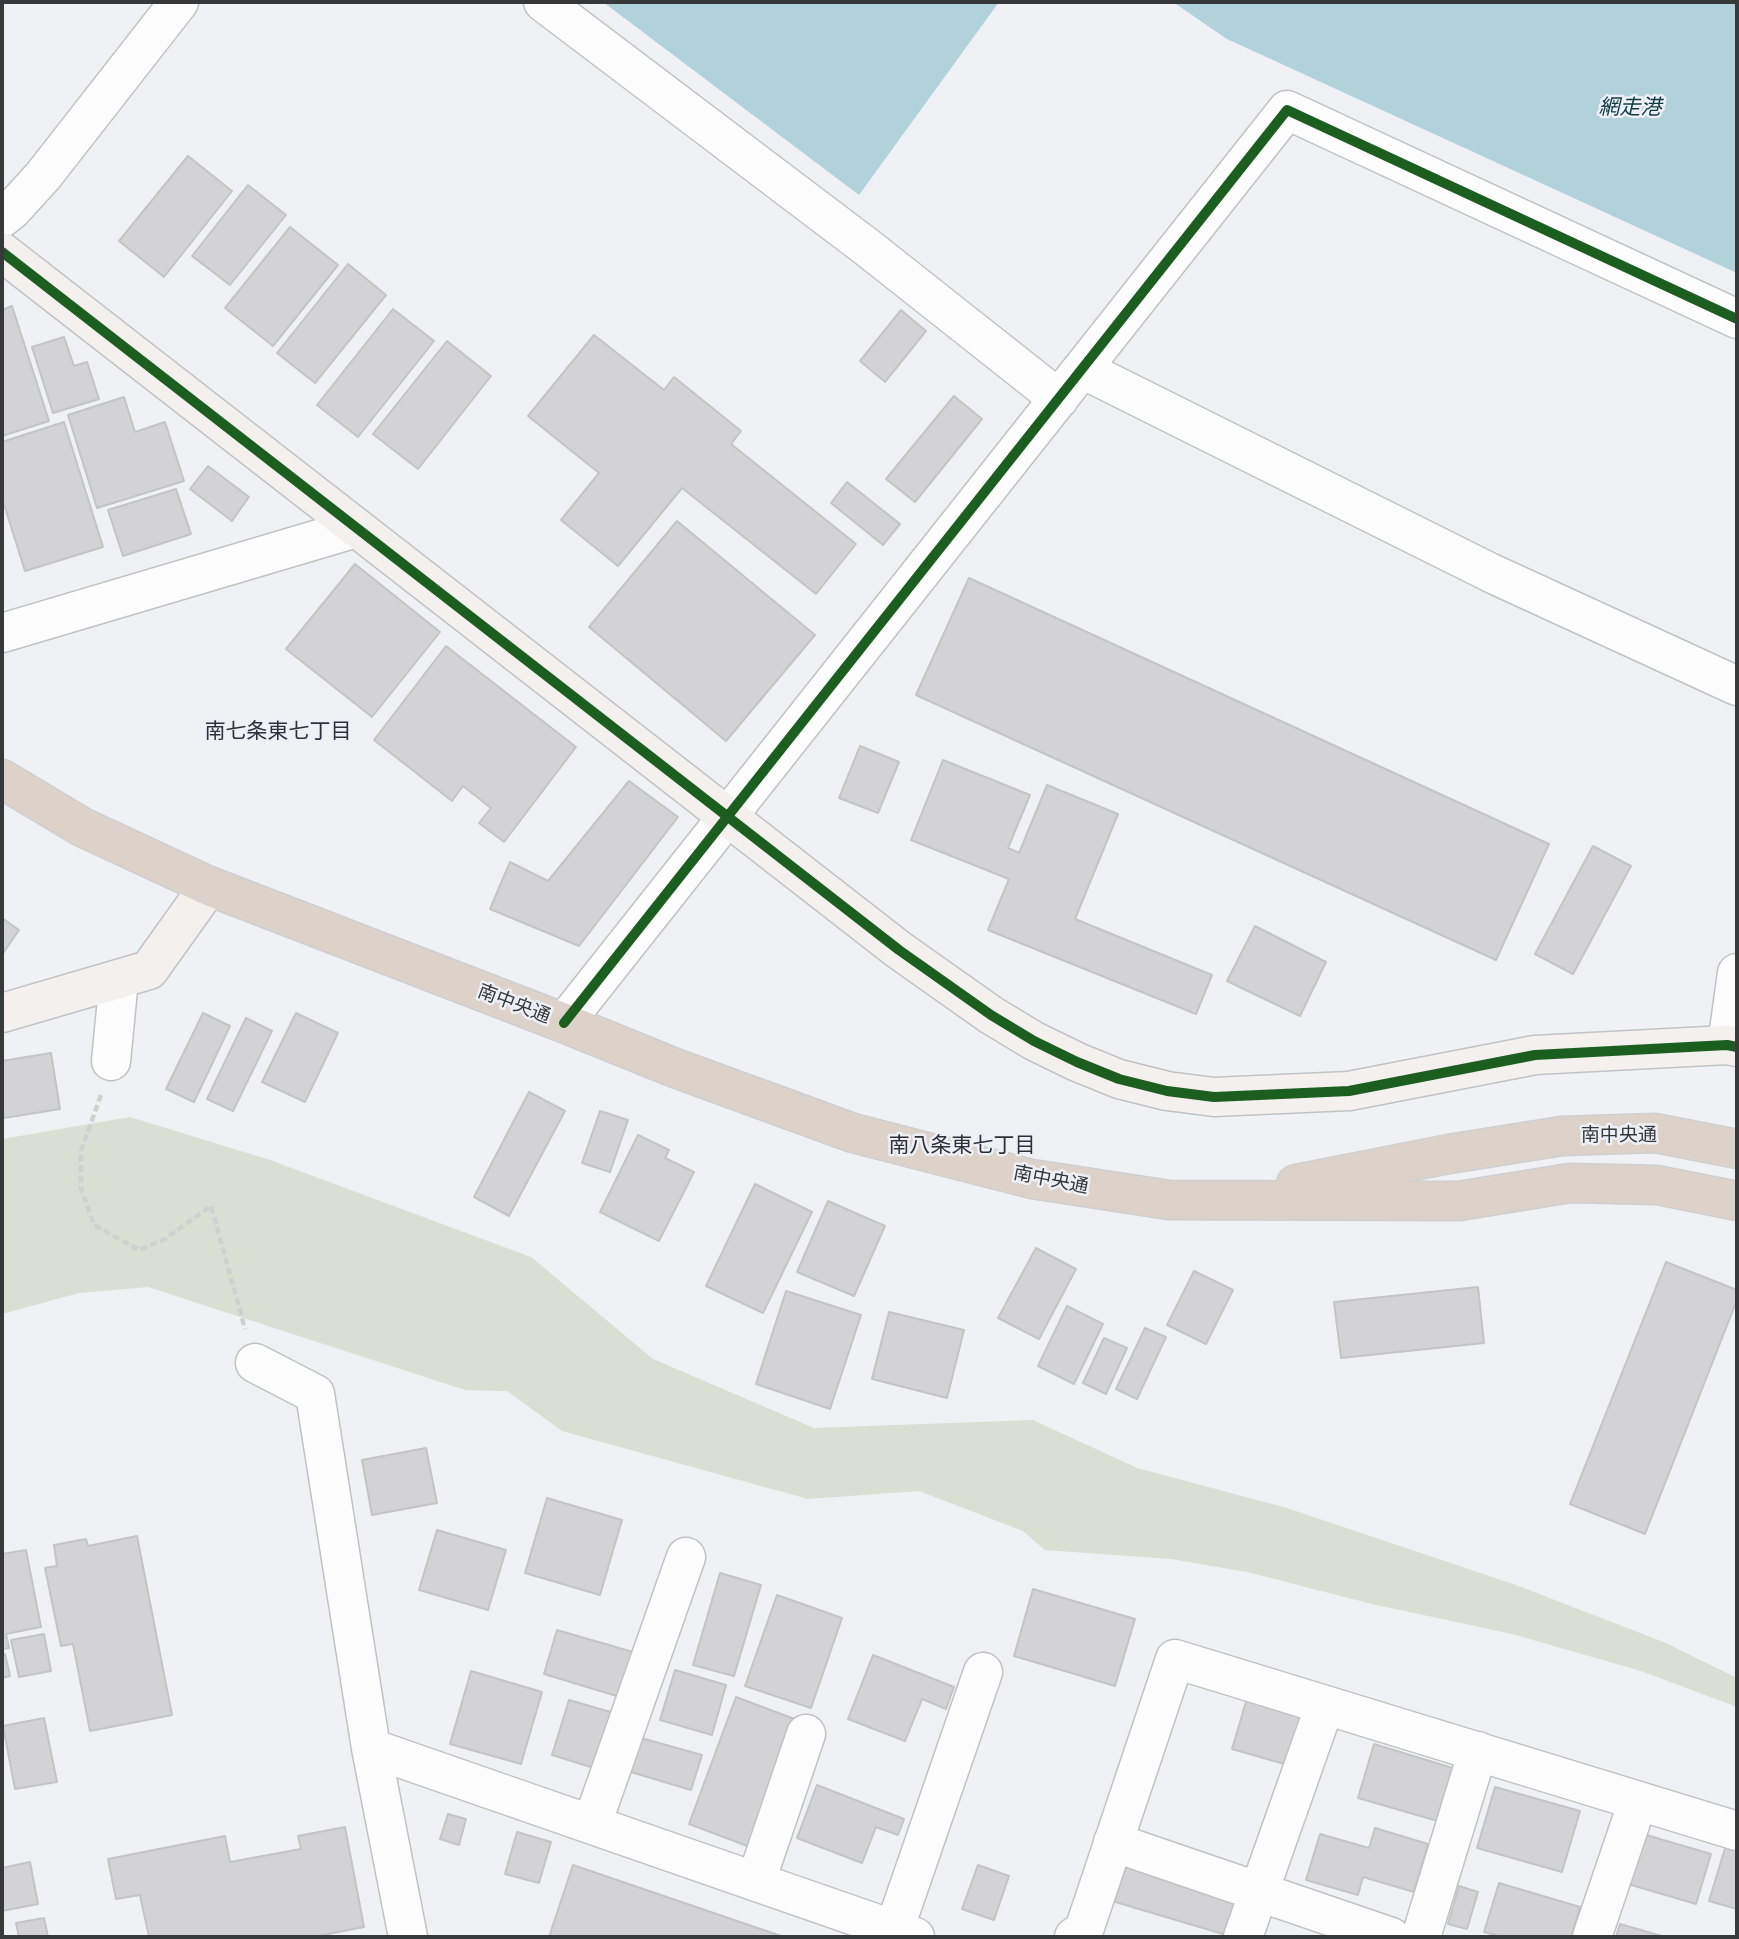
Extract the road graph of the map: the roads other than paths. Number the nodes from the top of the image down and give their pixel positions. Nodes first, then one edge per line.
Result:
1 (179, 2) edge
2 (543, 2) edge
3 (2, 218) edge
4 (2, 252) edge
5 (1737, 319) edge
6 (1082, 369) junction
7 (1059, 399) junction
8 (356, 528) junction
9 (2, 633) edge
10 (1737, 686) edge
11 (2, 779) edge
12 (727, 817) junction
13 (209, 886) junction
14 (1737, 974) edge
15 (119, 979) junction
16 (2, 1013) edge
17 (564, 1023) junction
18 (1732, 1046) edge
19 (111, 1061) road end
20 (1737, 1149) edge
21 (1169, 1200) junction
22 (1737, 1201) edge
23 (255, 1363) road end
24 (686, 1557) dead end
25 (983, 1672) dead end
26 (1325, 1704) junction
27 (806, 1734) dead end
28 (371, 1748) junction
29 (1478, 1751) junction
30 (1638, 1801) junction
31 (592, 1824) junction
32 (1737, 1831) edge
33 (1113, 1842) junction
34 (755, 1881) junction
35 (1259, 1892) junction
36 (904, 1934) edge
37 (408, 1937) edge
38 (1074, 1937) edge
39 (1243, 1937) edge
40 (1391, 1937) edge
41 (1421, 1937) edge
42 (1592, 1937) edge

1 - 3 street
2 - 7 street
4 - 8 street
5 - 6 street
6 - 7 street
6 - 10 street
7 - 12 street
8 - 9 street
8 - 12 street
11 - 13 highway, 南中央通
12 - 17 street
12 - 18 street
13 - 15 street
13 - 17 highway, 南中央通
14 - 18 street
15 - 16 street
15 - 19 street
17 - 21 highway, 南中央通
20 - 21 highway, 南中央通
21 - 22 highway, 南中央通
23 - 28 street
24 - 31 street
25 - 36 street
26 - 29 street
26 - 33 street
26 - 35 street
27 - 34 street
28 - 31 street
28 - 37 street
29 - 30 street
29 - 41 street
30 - 32 street
30 - 42 street
31 - 34 street
33 - 35 street
33 - 38 street
34 - 36 street
35 - 39 street
35 - 40 street

